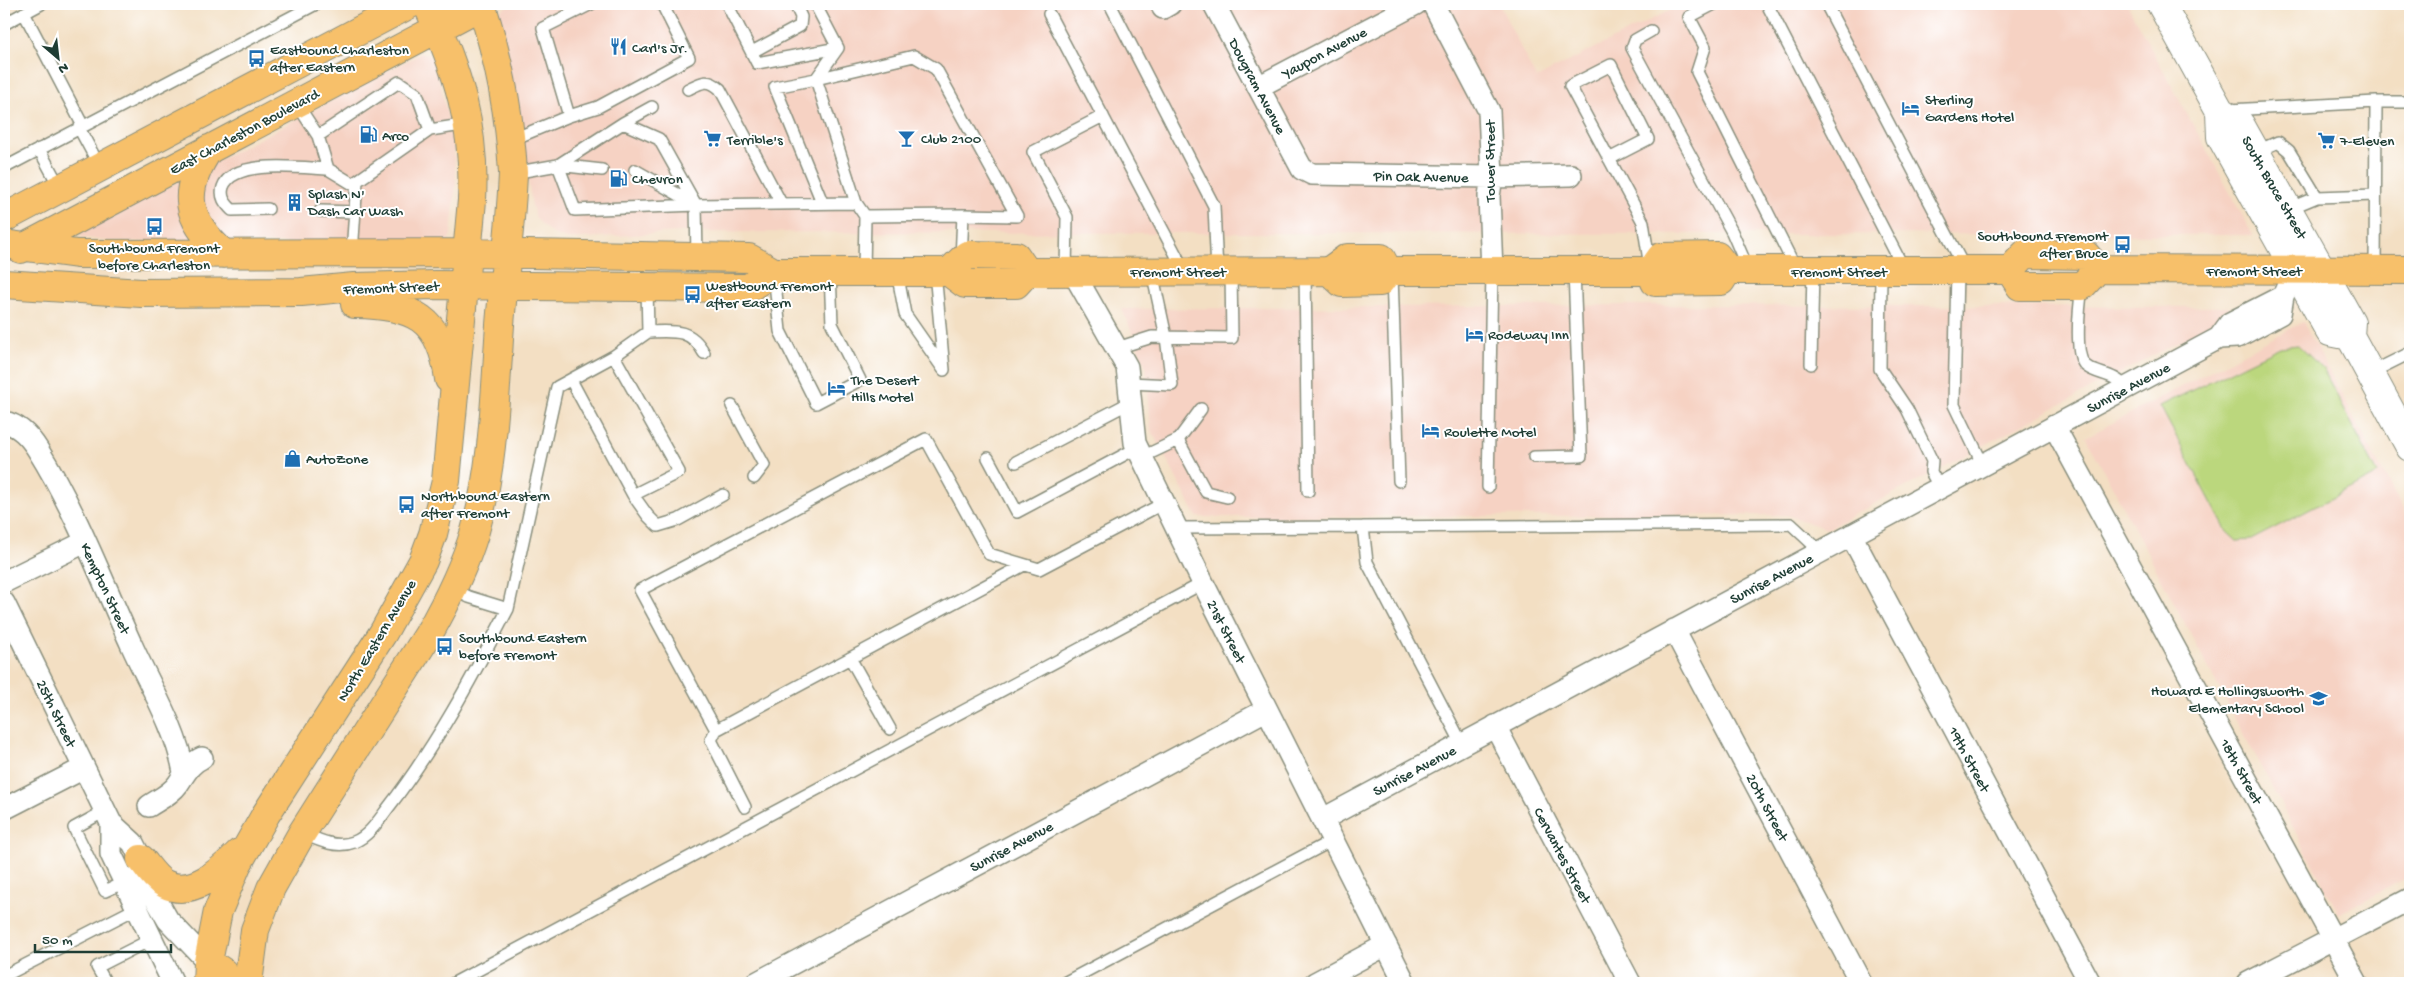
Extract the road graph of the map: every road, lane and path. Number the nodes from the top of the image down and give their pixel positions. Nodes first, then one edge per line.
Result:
1 (41, 4) edge
2 (316, 4) edge
3 (410, 4) edge
4 (482, 4) edge
5 (591, 4) edge
6 (662, 4) edge
7 (727, 4) edge
8 (795, 4) edge
9 (815, 4) edge
10 (1214, 4) edge
11 (1416, 4) edge
12 (1433, 4) edge
13 (1714, 4) edge
14 (1768, 4) edge
15 (1826, 4) edge
16 (2161, 4) edge
17 (1111, 6) dead end
18 (24, 13) junction
19 (1049, 14) dead end
20 (433, 15) edge
21 (4, 24) edge
22 (1652, 31) dead end
23 (838, 48) junction
24 (752, 52) junction
25 (816, 78) junction
26 (1258, 87) junction
27 (688, 89) dead end
28 (2376, 102) junction
29 (2410, 102) edge
30 (296, 103) junction
31 (652, 107) dead end
32 (2220, 111) junction
33 (569, 116) junction
34 (1103, 116) junction
35 (623, 123) junction
36 (468, 124) junction
37 (81, 127) junction
38 (430, 130) junction
39 (318, 136) junction
40 (512, 140) junction
41 (39, 149) junction
42 (209, 149) junction
43 (2255, 152) junction
44 (1609, 159) junction
45 (558, 165) junction
46 (100, 167) junction
47 (4, 168) edge
48 (328, 168) junction
49 (1302, 169) joint
50 (602, 170) dead end
51 (634, 170) dead end
52 (513, 174) junction
53 (1571, 175) dead end
54 (1492, 177) junction
55 (356, 186) junction
56 (60, 188) junction
57 (2375, 195) junction
58 (2317, 197) junction
59 (822, 202) junction
60 (781, 203) junction
61 (856, 203) junction
62 (696, 205) junction
63 (268, 209) dead end
64 (2288, 209) junction
65 (320, 211) dead end
66 (355, 212) junction
67 (5, 213) edge
68 (963, 215) junction
69 (865, 216) junction
70 (11, 250) edge
71 (352, 253) junction
72 (224, 254) junction
73 (697, 257) junction
74 (948, 268) junction
75 (465, 269) junction
76 (505, 270) junction
77 (1738, 270) junction
78 (1805, 270) junction
79 (1893, 270) junction
80 (1961, 270) junction
81 (2309, 270) junction
82 (2375, 270) junction
83 (2410, 270) edge
84 (1317, 271) junction
85 (1390, 271) junction
86 (1492, 271) junction
87 (1574, 271) junction
88 (1650, 271) junction
89 (774, 272) junction
90 (830, 272) junction
91 (864, 272) junction
92 (897, 272) junction
93 (1070, 272) junction
94 (1152, 272) junction
95 (1185, 272) junction
96 (1224, 272) junction
97 (2090, 277) junction
98 (4, 284) edge
99 (647, 287) junction
100 (301, 292) junction
101 (648, 332) junction
102 (1166, 336) junction
103 (1117, 348) junction
104 (704, 352) dead end
105 (2410, 353) edge
106 (614, 356) junction
107 (1812, 364) dead end
108 (2370, 373) junction
109 (571, 380) junction
110 (2126, 388) junction
111 (1130, 393) junction
112 (732, 406) dead end
113 (1201, 409) dead end
114 (453, 411) junction
115 (4, 422) edge
116 (2054, 426) junction
117 (1178, 440) junction
118 (2410, 447) edge
119 (1140, 452) junction
120 (1534, 457) dead end
121 (988, 458) dead end
122 (1016, 462) dead end
123 (1983, 464) junction
124 (754, 478) dead end
125 (1399, 481) dead end
126 (1488, 487) dead end
127 (1940, 488) junction
128 (1308, 491) dead end
129 (633, 495) junction
130 (723, 496) dead end
131 (1227, 497) dead end
132 (1164, 503) junction
133 (1363, 527) junction
134 (1177, 528) junction
135 (1851, 535) junction
136 (85, 542) junction
137 (1821, 552) junction
138 (423, 561) junction
139 (1024, 565) junction
140 (4, 582) edge
141 (1203, 583) junction
142 (452, 589) junction
143 (508, 609) junction
144 (7, 616) edge
145 (1674, 630) junction
146 (850, 658) junction
147 (1266, 710) junction
148 (1495, 726) junction
149 (890, 729) dead end
150 (716, 730) junction
151 (1462, 744) junction
152 (353, 753) junction
153 (202, 758) dead end
154 (84, 768) junction
155 (184, 772) junction
156 (149, 806) dead end
157 (745, 807) dead end
158 (4, 809) edge
159 (108, 817) junction
160 (1323, 819) junction
161 (302, 833) junction
162 (1333, 840) junction
163 (250, 841) junction
164 (141, 858) junction
165 (125, 882) junction
166 (2410, 899) edge
167 (137, 908) junction
168 (152, 939) junction
169 (2334, 939) junction
170 (1386, 945) junction
171 (207, 973) edge
172 (4, 976) edge
173 (106, 983) edge
174 (173, 983) edge
175 (228, 983) edge
176 (248, 983) edge
177 (454, 983) edge
178 (756, 983) edge
179 (1064, 983) edge
180 (1315, 983) edge
181 (1405, 983) edge
182 (1630, 983) edge
183 (1861, 983) edge
184 (2090, 983) edge
185 (2248, 983) edge
186 (2357, 983) edge

1 - 18 lane
2 - 37 lane
3 - 46 main road
4 - 20 main road, East Charleston Boulevard
4 - 40 main road
5 - 33 lane
6 - 33 lane
7 - 24 lane
8 - 24 lane
9 - 23 lane
10 - 26 street, Dougram Avenue
11 - 26 street, Yaupon Avenue
12 - 54 street, Tower Street
13 - 78 lane
14 - 79 lane
15 - 80 lane
16 - 32 street, South Bruce Street
17 - 96 lane
18 - 21 lane
18 - 37 lane
19 - 34 lane
20 - 30 main road, East Charleston Boulevard
20 - 36 main road, North Eastern Avenue
22 - 77 lane
23 - 24 lane
23 - 25 lane
25 - 59 lane
25 - 61 lane
25 - 68 lane
26 - 49 street, Dougram Avenue
27 - 60 lane
28 - 29 lane
28 - 32 lane
28 - 57 lane
30 - 39 lane
30 - 42 main road, East Charleston Boulevard
31 - 35 lane
32 - 43 street, South Bruce Street
32 - 81 street, South Bruce Street
33 - 40 lane
34 - 93 lane
34 - 95 lane
35 - 45 lane
35 - 62 lane
36 - 38 lane
36 - 75 main road, North Eastern Avenue
37 - 41 lane
37 - 46 lane
38 - 39 lane
38 - 55 lane
39 - 48 lane
40 - 52 main road
41 - 47 lane
41 - 56 lane
42 - 70 main road, East Charleston Boulevard
42 - 72 main road
43 - 58 lane
43 - 64 street, South Bruce Street
44 - 44 lane
44 - 88 lane
45 - 50 lane
45 - 52 lane
45 - 62 lane
46 - 56 main road
48 - 55 lane
48 - 63 lane
49 - 54 street, Pin Oak Avenue
51 - 62 lane
52 - 76 main road
53 - 54 street, Pin Oak Avenue
54 - 86 street, Tower Street
55 - 66 lane
56 - 67 main road
57 - 58 lane
57 - 82 lane
58 - 64 lane
59 - 60 lane
59 - 61 lane
60 - 62 lane
61 - 69 lane
62 - 73 lane
64 - 81 street, South Bruce Street
65 - 66 lane
66 - 71 lane
68 - 69 lane
68 - 74 lane
69 - 91 lane
70 - 72 main road, Fremont Street
71 - 72 main road, Fremont Street
71 - 75 main road, Fremont Street
73 - 76 main road, Fremont Street
73 - 89 main road, Fremont Street
74 - 92 main road, Fremont Street
74 - 92 lane
74 - 93 main road, Fremont Street
75 - 76 main road, Fremont Street
75 - 100 main road, Fremont Street
75 - 114 main road, North Eastern Avenue
76 - 99 main road, Fremont Street
76 - 142 main road
77 - 78 main road, Fremont Street
77 - 88 main road
78 - 79 main road, Fremont Street
78 - 107 lane
79 - 80 main road, Fremont Street
79 - 127 lane
80 - 97 main road, Fremont Street
80 - 123 lane
81 - 82 main road, Fremont Street
81 - 97 main road, Fremont Street
81 - 108 street
81 - 110 street, Sunrise Avenue
82 - 83 main road, Fremont Street
84 - 85 main road
84 - 96 main road, Fremont Street
84 - 128 lane
85 - 86 main road
85 - 125 lane
86 - 87 main road
86 - 126 lane
87 - 88 main road
87 - 120 lane
89 - 90 main road, Fremont Street
89 - 90 lane
89 - 99 main road, Fremont Street
90 - 91 main road, Fremont Street
91 - 92 main road, Fremont Street
93 - 94 main road, Fremont Street
93 - 103 street, 21st Street
94 - 95 main road, Fremont Street
94 - 102 lane
95 - 96 main road, Fremont Street
96 - 102 lane
97 - 110 lane
98 - 100 main road, Fremont Street
99 - 101 lane
100 - 114 main road
101 - 104 lane
101 - 106 lane
102 - 103 lane
102 - 111 lane
103 - 111 street, 21st Street
105 - 108 lane
106 - 109 lane
106 - 129 lane
108 - 118 street
109 - 129 lane
109 - 143 lane
110 - 116 street, Sunrise Avenue
111 - 119 street, 21st Street
111 - 122 lane
112 - 124 lane
113 - 117 lane
114 - 138 main road, North Eastern Avenue
115 - 136 street, Kempton Street
116 - 123 street, Sunrise Avenue
116 - 169 street, 18th Street
117 - 119 lane
117 - 131 lane
119 - 121 lane
119 - 132 street, 21st Street
123 - 127 street, Sunrise Avenue
127 - 135 street, Sunrise Avenue
129 - 130 lane
132 - 134 street, 21st Street
132 - 139 lane
133 - 134 lane
133 - 137 lane
133 - 151 lane
134 - 141 street, 21st Street
135 - 137 street, Sunrise Avenue
135 - 184 street, 19th Street
136 - 140 street
136 - 155 street, Kempton Street
137 - 145 street, Sunrise Avenue
138 - 152 main road
138 - 163 main road, North Eastern Avenue
139 - 146 lane
139 - 150 lane
141 - 147 street, 21st Street
141 - 177 lane
142 - 143 lane
142 - 152 main road
143 - 161 lane
144 - 154 street, 25th Street
145 - 148 street, Sunrise Avenue
145 - 183 street, 20th Street
146 - 149 lane
146 - 150 lane
147 - 160 street, 21st Street
147 - 178 street, Sunrise Avenue
148 - 151 street, Sunrise Avenue
148 - 182 street, Cervantes Street
150 - 157 lane
151 - 160 street, Sunrise Avenue
152 - 161 main road
153 - 155 street
154 - 158 street
154 - 159 street, 25th Street
155 - 156 street
159 - 164 street, 25th Street
159 - 165 street, 25th Street
159 - 165 lane
160 - 162 street, 21st Street
161 - 176 main road
162 - 170 street, 21st Street
162 - 179 lane
163 - 164 main road
163 - 171 main road, North Eastern Avenue
164 - 171 street, 25th Street
165 - 167 street, 25th Street
166 - 169 street
167 - 168 street, 25th Street
167 - 172 lane
168 - 173 lane
168 - 174 street, 25th Street
169 - 185 street
169 - 186 street, 18th Street
170 - 180 street
170 - 181 street, 21st Street
171 - 175 main road

